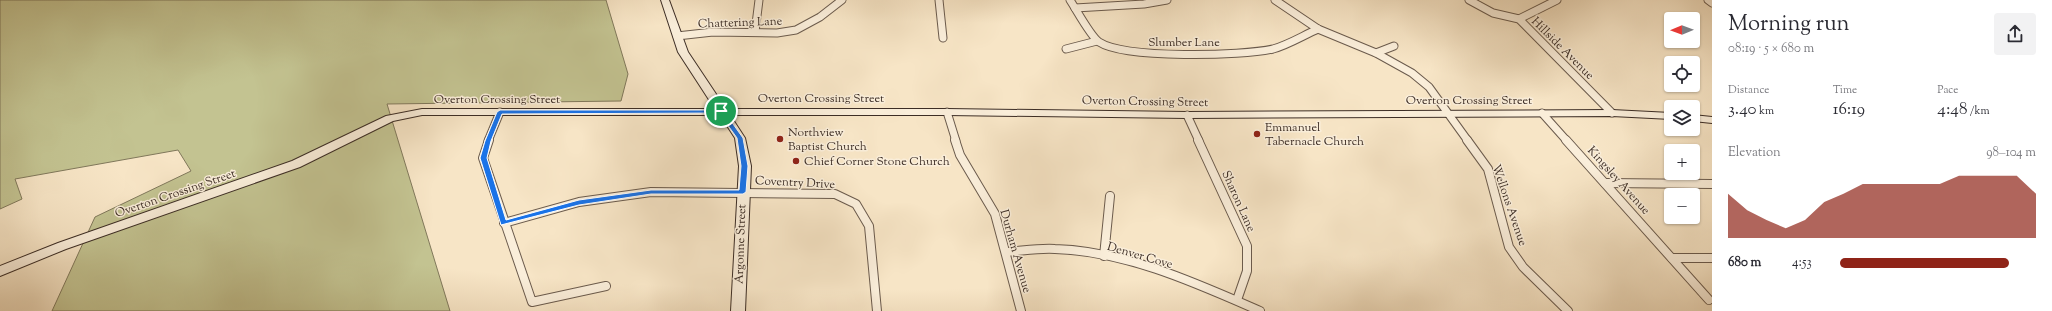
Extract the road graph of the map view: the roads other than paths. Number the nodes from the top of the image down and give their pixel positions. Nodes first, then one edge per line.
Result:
1 (665, 0) edge
2 (759, 0) edge
3 (842, 0) edge
4 (939, 0) edge
5 (1070, 0) edge
6 (1167, 0) edge
7 (1276, 0) edge
8 (1470, 0) edge
9 (1556, 0) edge
10 (1708, 0) edge
11 (1143, 2) edge
12 (1712, 3) edge
13 (1075, 8) junction
14 (1519, 19) junction
15 (1318, 28) junction
16 (755, 32) junction
17 (678, 36) junction
18 (942, 38) dead end
19 (1097, 41) junction
20 (1394, 46) dead end
21 (1066, 50) dead end
22 (1376, 53) junction
23 (721, 111) junction
24 (500, 112) junction
25 (947, 112) junction
26 (1447, 113) junction
27 (1542, 113) junction
28 (1612, 113) junction
29 (1187, 115) junction
30 (1664, 116) edge
31 (1700, 119) edge
32 (1712, 120) edge
33 (1605, 183) junction
34 (1712, 184) edge
35 (743, 192) junction
36 (1110, 196) dead end
37 (504, 223) junction
38 (1006, 252) junction
39 (1104, 256) junction
40 (1672, 258) junction
41 (1712, 258) edge
42 (0, 271) edge
43 (606, 286) dead end
44 (1236, 300) junction
45 (1709, 300) dead end
46 (738, 311) edge
47 (877, 311) edge
48 (1021, 311) edge
49 (1260, 311) edge
50 (1568, 311) edge

1 - 17 street, Argonne Street
2 - 16 street
3 - 16 street, Chattering Lane
4 - 18 street
5 - 13 street
6 - 11 street
7 - 15 street, Wellons Avenue
8 - 14 street, Hillside Avenue
9 - 14 street
10 - 12 street
11 - 13 street
13 - 19 street
14 - 28 street, Hillside Avenue
15 - 19 street, Slumber Lane
15 - 22 street, Wellons Avenue
16 - 17 street, Chattering Lane
17 - 23 street, Argonne Street
19 - 21 street
20 - 22 street
22 - 26 street, Wellons Avenue
23 - 24 street, Overton Crossing Street
23 - 25 street, Overton Crossing Street
23 - 35 street, Argonne Street
24 - 37 street
24 - 42 street, Overton Crossing Street
25 - 29 street, Overton Crossing Street
25 - 38 street, Durham Avenue
26 - 27 street, Overton Crossing Street
26 - 29 street, Overton Crossing Street
26 - 50 street, Wellons Avenue
27 - 28 street, Overton Crossing Street
27 - 33 street, Kingsley Avenue
28 - 30 street, Overton Crossing Street
29 - 44 street, Sharon Lane
31 - 32 street
33 - 34 street
33 - 40 street, Kingsley Avenue
35 - 37 street, Coventry Drive
35 - 46 street, Argonne Street
35 - 47 street, Coventry Drive
36 - 39 street
37 - 43 street
38 - 39 street, Denver Cove
38 - 48 street, Durham Avenue
39 - 44 street, Denver Cove
40 - 41 street
40 - 45 street, Kingsley Avenue
44 - 49 street, Denver Cove

